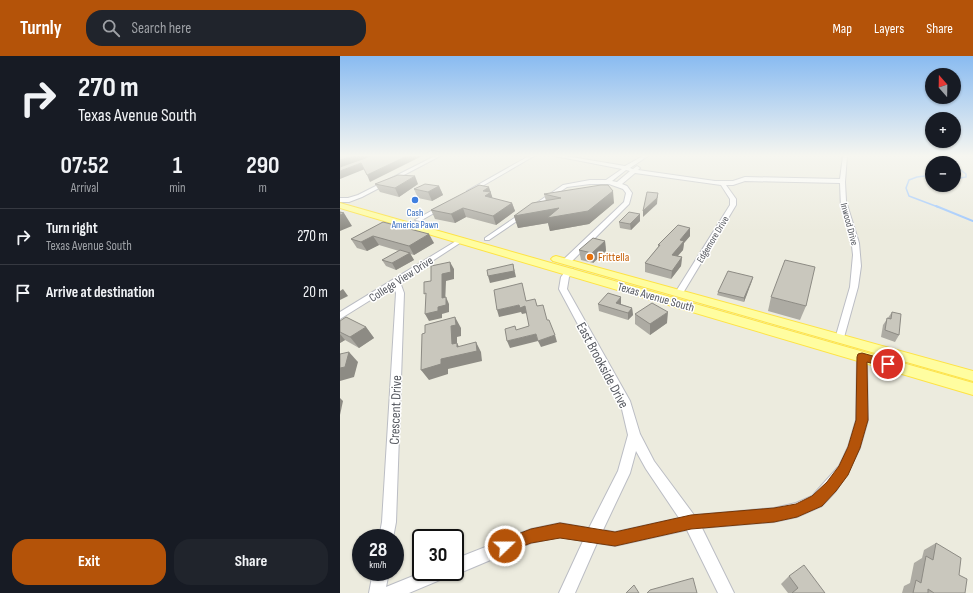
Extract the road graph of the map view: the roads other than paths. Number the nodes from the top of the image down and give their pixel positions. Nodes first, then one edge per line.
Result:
1 (389, 181) edge
2 (488, 181) edge
3 (703, 181) edge
4 (740, 181) edge
5 (842, 181) edge
6 (613, 182) joint
7 (723, 184) junction
8 (465, 194) edge
9 (343, 199) edge
10 (340, 204) edge
11 (445, 205) edge
12 (418, 220) junction
13 (487, 239) junction
14 (461, 240) junction
15 (568, 266) junction
16 (396, 282) junction
17 (679, 294) junction
18 (340, 316) edge
19 (727, 317) junction
20 (840, 339) junction
21 (862, 357) junction
22 (973, 376) edge
23 (973, 381) edge
24 (973, 389) edge
25 (634, 436) junction
26 (691, 522) junction
27 (388, 529) edge
28 (593, 535) junction
29 (464, 563) edge
30 (379, 581) edge
31 (420, 581) edge
32 (377, 593) edge
33 (390, 593) edge
34 (567, 593) edge
35 (726, 593) edge

1 - 9 street
2 - 8 street
3 - 7 street
4 - 7 street
5 - 20 street, Inwood Drive
6 - 13 street
6 - 15 street
7 - 17 street, Edgemore Drive
9 - 12 main road, Texas Avenue South
10 - 14 main road, Texas Avenue South
11 - 12 street
12 - 13 main road, Texas Avenue South
13 - 15 main road, Texas Avenue South
14 - 15 main road, Texas Avenue South
14 - 16 street, College View Drive
15 - 17 main road, Texas Avenue South
15 - 19 main road, Texas Avenue South
15 - 25 street, East Brookside Drive
16 - 18 street, College View Drive
16 - 27 street, Crescent Drive
17 - 20 main road, Texas Avenue South
19 - 20 main road
19 - 21 main road, Texas Avenue South
20 - 22 main road, Texas Avenue South
21 - 23 main road
21 - 24 main road, Texas Avenue South
21 - 26 street
25 - 26 street
25 - 28 street, East Brookside Drive
26 - 28 street
26 - 35 street
28 - 29 street
28 - 34 street, East Brookside Drive
30 - 32 street
31 - 33 street

